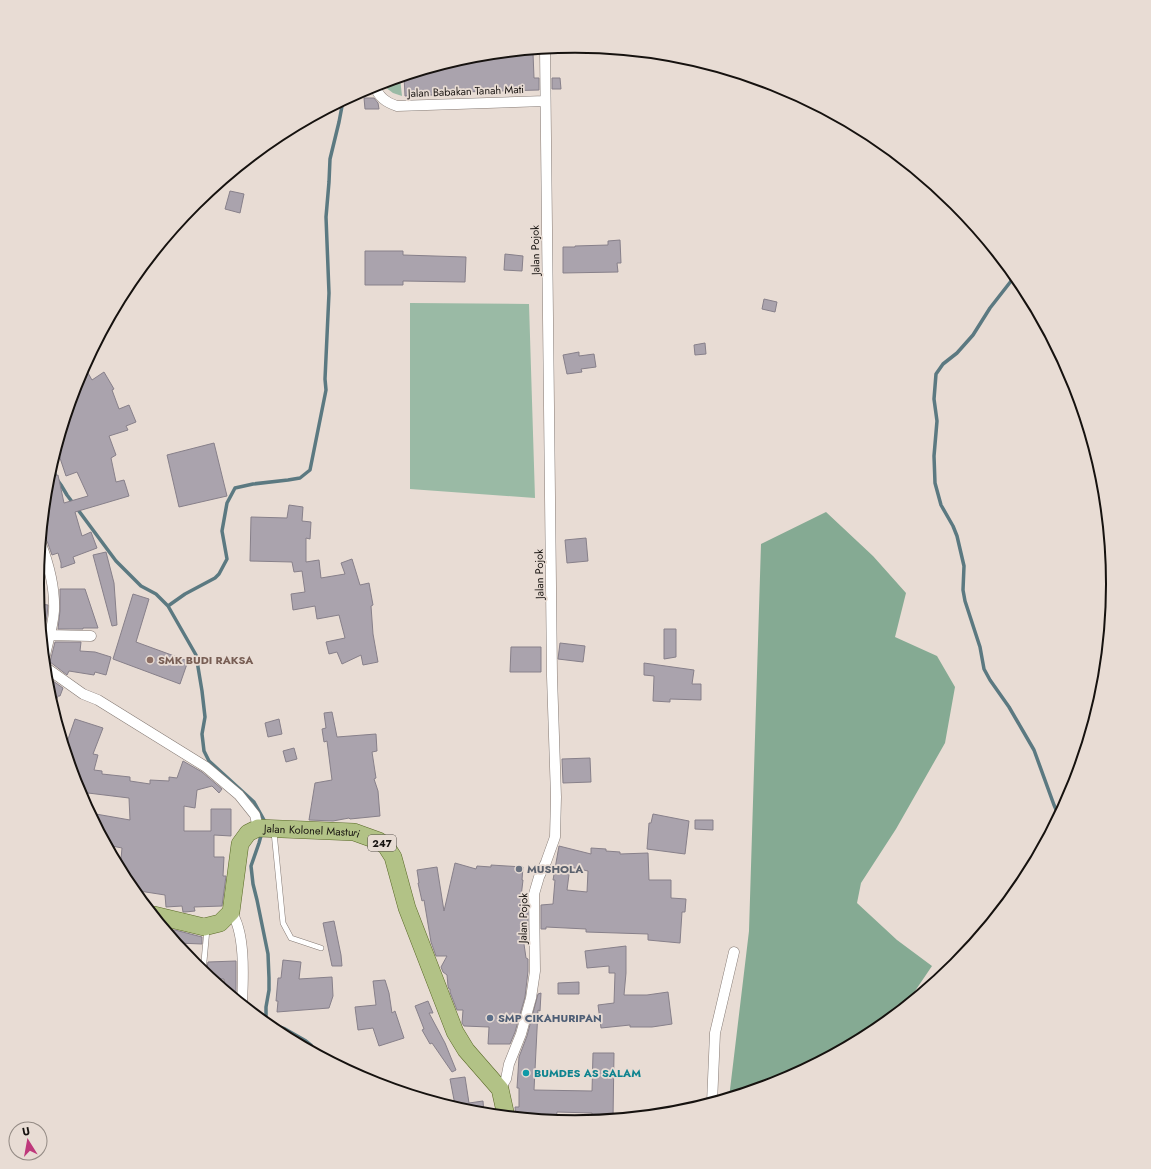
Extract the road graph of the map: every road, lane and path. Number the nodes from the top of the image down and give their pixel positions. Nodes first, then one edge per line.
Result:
1 (545, 54) edge
2 (377, 91) edge
3 (545, 101) junction
4 (45, 556) edge
5 (49, 635) junction
6 (91, 636) dead end
7 (48, 642) edge
8 (52, 672) edge
9 (266, 828) junction
10 (231, 912) junction
11 (161, 917) edge
12 (207, 926) junction
13 (322, 948) dead end
14 (734, 952) dead end
15 (204, 964) edge
16 (242, 998) edge
17 (500, 1089) junction
18 (712, 1098) edge
19 (505, 1111) edge

1 - 3 street, Jalan Pojok
2 - 3 street, Jalan Babakan Tanah Mati
3 - 17 street, Jalan Pojok
4 - 5 street
5 - 6 street
5 - 7 street
8 - 9 street
9 - 10 main road, Jalan Kolonel Masturi
9 - 13 lane
9 - 17 main road, Jalan Kolonel Masturi / 247
10 - 12 main road
10 - 16 street
11 - 12 main road
12 - 15 lane
14 - 18 street
17 - 19 main road, Jalan Kolonel Masturi / 247

